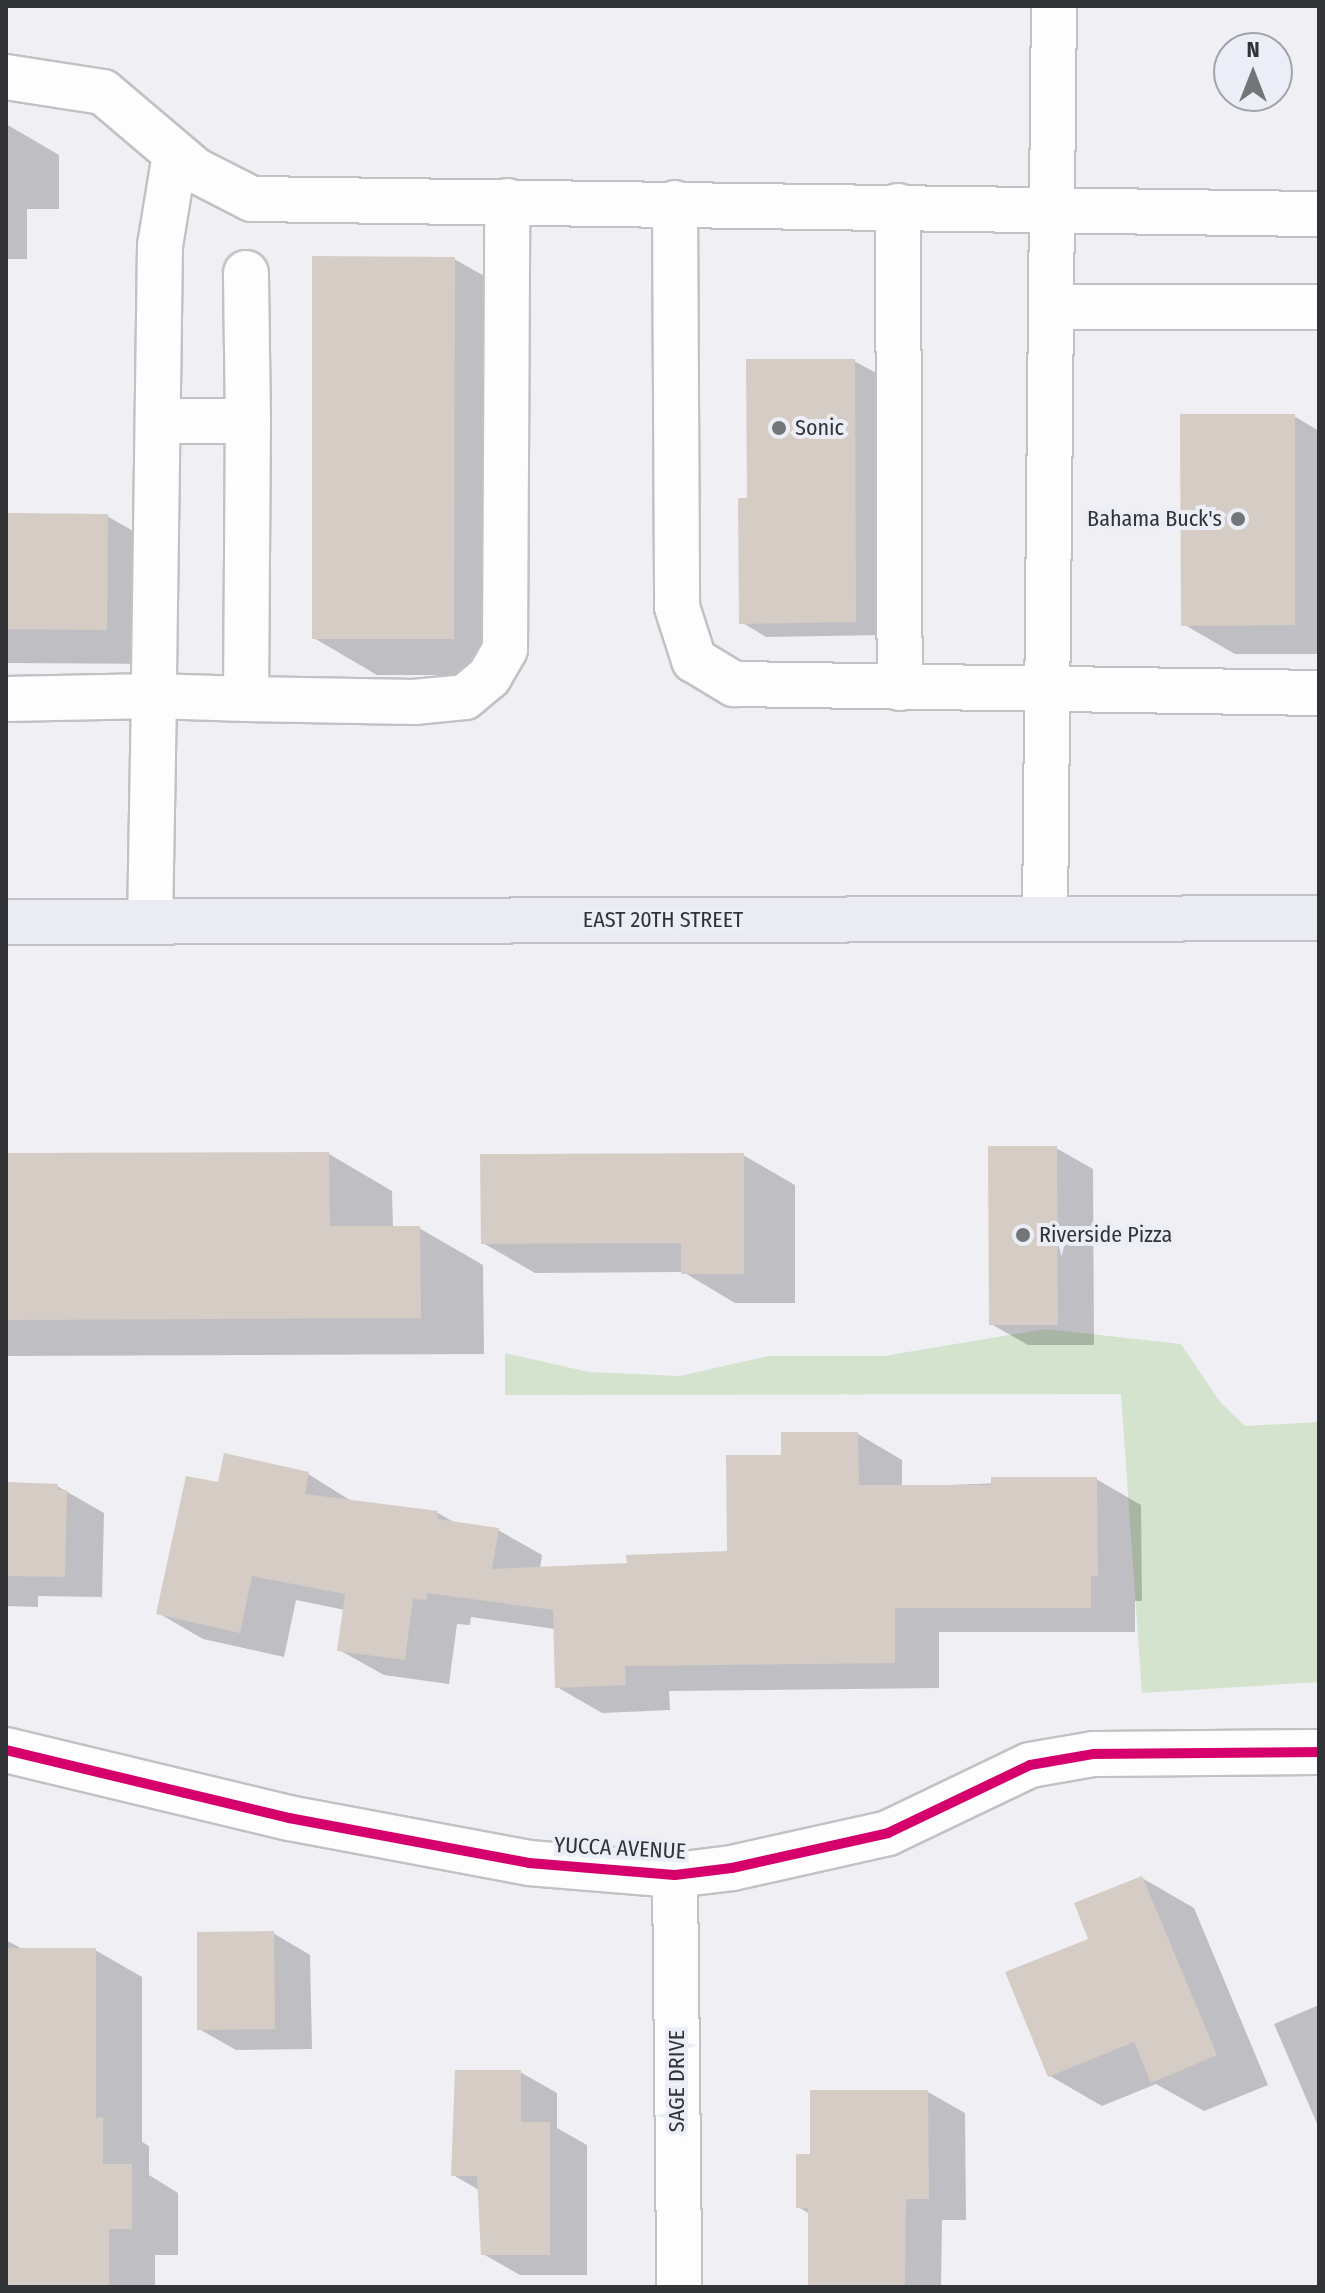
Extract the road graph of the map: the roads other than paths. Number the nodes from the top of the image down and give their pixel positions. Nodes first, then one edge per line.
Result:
1 (1054, 6) edge
2 (6, 77) edge
3 (175, 154) junction
4 (507, 201) junction
5 (675, 203) junction
6 (898, 206) junction
7 (1052, 207) junction
8 (1319, 214) edge
9 (246, 273) dead end
10 (1051, 307) junction
11 (1319, 307) edge
12 (158, 421) junction
13 (248, 421) junction
14 (900, 688) junction
15 (1048, 690) junction
16 (1319, 693) edge
17 (154, 696) junction
18 (6, 699) edge
19 (246, 699) junction
20 (1319, 918) edge
21 (1045, 919) junction
22 (6, 922) edge
23 (150, 922) junction
24 (6, 1750) edge
25 (1319, 1752) edge
26 (675, 1875) junction
27 (679, 2287) edge

1 - 7 street
2 - 3 street
3 - 4 street
3 - 12 street
4 - 5 street
4 - 19 street
5 - 6 street
5 - 14 street
6 - 7 street
6 - 14 street
7 - 8 street
7 - 10 street
9 - 13 street
10 - 11 street
10 - 15 street
12 - 13 street
12 - 17 street
13 - 19 street
14 - 15 street
15 - 16 street
15 - 21 street
17 - 18 street
17 - 19 street
17 - 23 street
20 - 21 main road, EAST 20TH STREET
21 - 23 main road, EAST 20TH STREET
22 - 23 main road, EAST 20TH STREET
24 - 26 street, YUCCA AVENUE
25 - 26 street, YUCCA AVENUE
26 - 27 street, SAGE DRIVE

